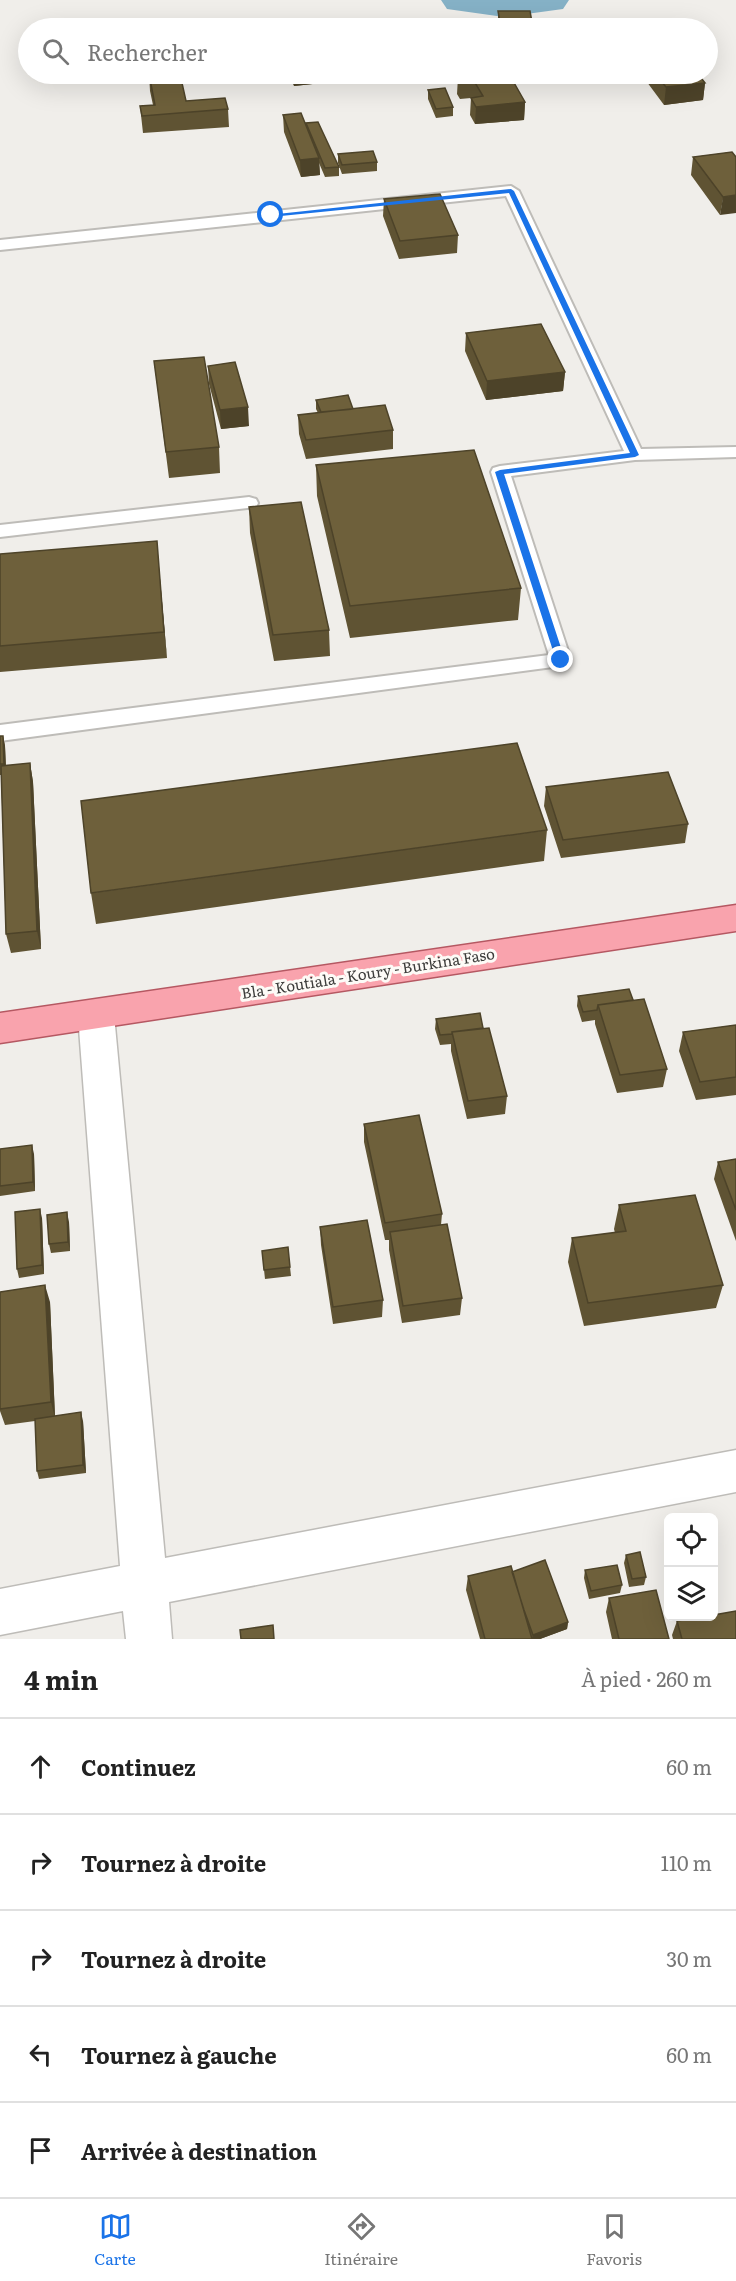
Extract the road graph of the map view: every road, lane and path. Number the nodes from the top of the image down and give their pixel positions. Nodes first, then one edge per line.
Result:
1 (0, 245) edge
2 (736, 452) edge
3 (635, 455) junction
4 (249, 503) dead end
5 (0, 531) edge
6 (0, 733) edge
7 (736, 918) edge
8 (96, 1015) junction
9 (0, 1028) edge
10 (736, 1472) edge
11 (144, 1584) junction
12 (0, 1612) edge
13 (149, 1639) edge

1 - 3 lane
2 - 3 lane
3 - 6 lane
4 - 5 lane
7 - 8 main road, Bla - Koutiala - Koury - Burkina Faso
8 - 9 main road, Bla - Koutiala - Koury - Burkina Faso
8 - 11 street
10 - 11 street
11 - 12 street
11 - 13 street

